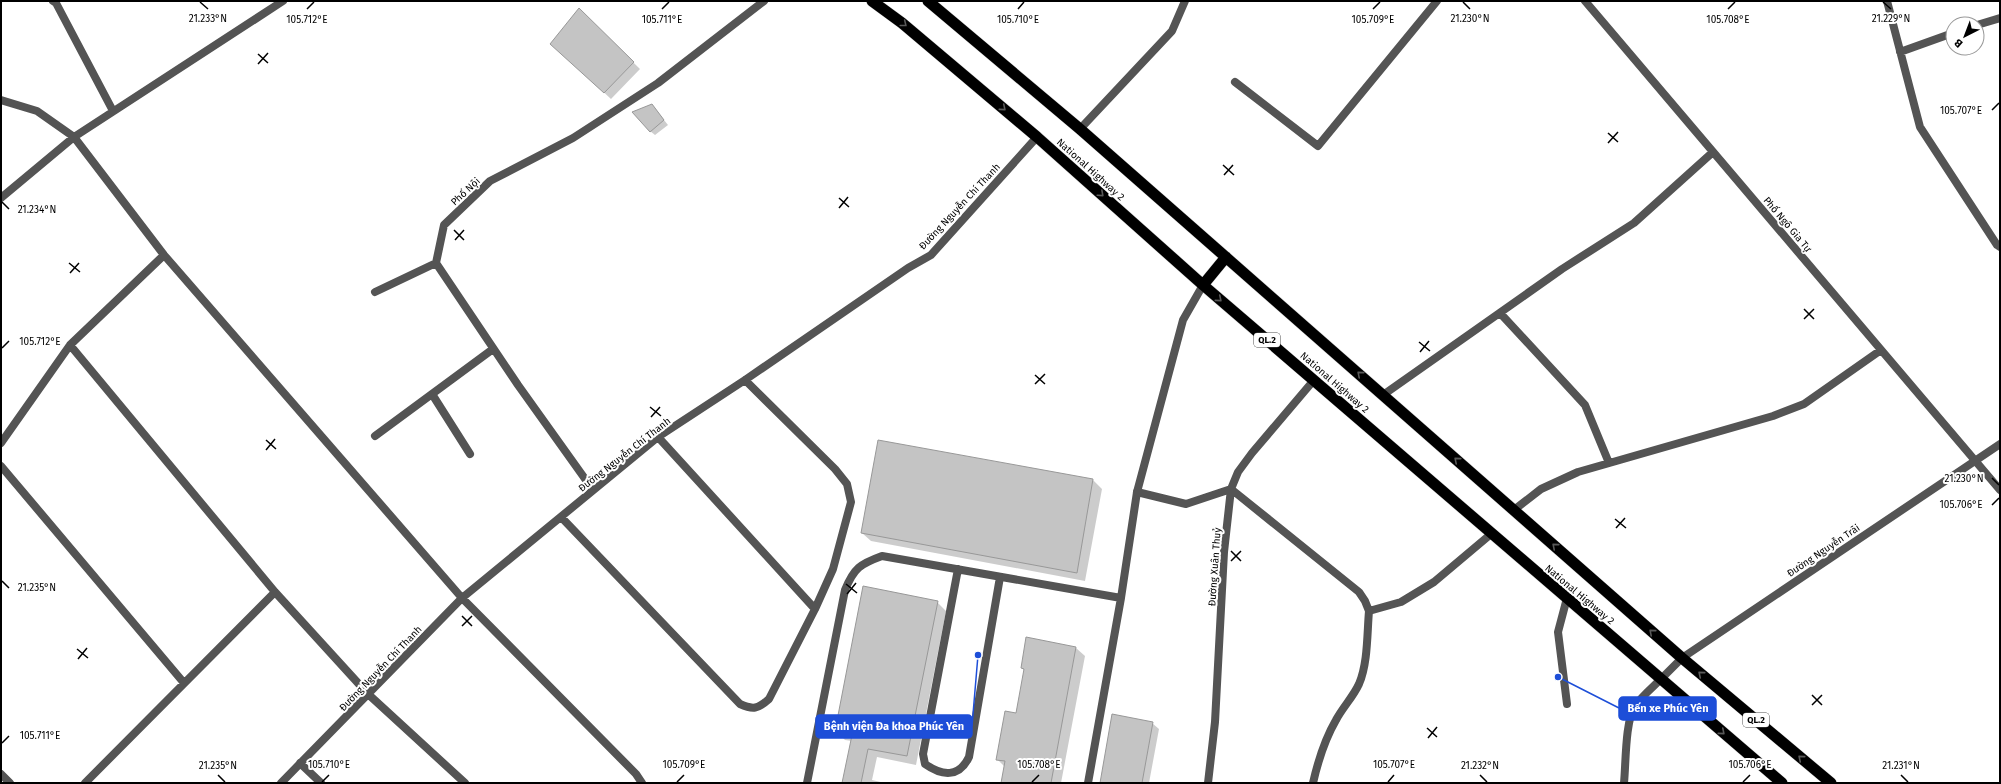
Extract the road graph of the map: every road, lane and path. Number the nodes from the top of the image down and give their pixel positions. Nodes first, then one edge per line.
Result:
1 (283, 1) edge
2 (764, 1) edge
3 (872, 1) edge
4 (928, 1) edge
5 (1185, 1) edge
6 (1437, 1) edge
7 (1584, 1) edge
8 (1887, 1) edge
9 (55, 2) edge
10 (2000, 18) edge
11 (1985, 22) edge
12 (1945, 36) edge
13 (1900, 52) junction
14 (1235, 82) dead end
15 (1, 100) edge
16 (113, 111) junction
17 (1080, 129) junction
18 (74, 137) junction
19 (1037, 137) junction
20 (1713, 152) junction
21 (1, 198) edge
22 (2000, 247) edge
23 (164, 255) junction
24 (1226, 257) junction
25 (436, 263) junction
26 (1203, 285) junction
27 (375, 292) dead end
28 (1500, 313) junction
29 (70, 345) junction
30 (494, 349) junction
31 (1881, 350) junction
32 (746, 380) junction
33 (1314, 380) junction
34 (432, 394) junction
35 (1383, 395) junction
36 (375, 436) dead end
37 (658, 437) junction
38 (1, 443) edge
39 (2000, 444) edge
40 (470, 454) dead end
41 (1975, 460) junction
42 (1609, 463) junction
43 (1, 466) edge
44 (1231, 489) junction
45 (593, 490) junction
46 (2000, 490) edge
47 (1137, 492) junction
48 (1514, 510) junction
49 (561, 517) junction
50 (1491, 534) junction
51 (958, 569) junction
52 (1000, 577) junction
53 (275, 592) junction
54 (462, 598) junction
55 (1121, 598) junction
56 (1566, 598) junction
57 (815, 609) junction
58 (1369, 611) junction
59 (1682, 658) junction
60 (1661, 679) junction
61 (184, 683) junction
62 (368, 694) junction
63 (1567, 704) dead end
64 (300, 763) junction
65 (1, 774) edge
66 (10, 783) edge
67 (85, 783) edge
68 (280, 783) edge
69 (321, 783) edge
70 (465, 783) edge
71 (642, 783) edge
72 (807, 783) edge
73 (1088, 783) edge
74 (1208, 783) edge
75 (1313, 783) edge
76 (1624, 783) edge
77 (1782, 783) edge
78 (1831, 783) edge

1 - 16 street
2 - 25 street, Phố Nội
3 -> 19 highway, National Highway 2 / QL.2
4 - 17 highway, National Highway 2 / QL.2
5 - 17 street
6 - 14 street
7 - 20 street, Phố Ngô Gia Tự
8 - 13 street
9 - 16 street
10 - 11 street
12 - 13 street
13 - 22 street
15 - 18 street
16 - 18 street
17 - 24 highway, National Highway 2 / QL.2
18 - 21 street
18 - 23 street
19 -> 26 highway, National Highway 2 / QL.2
19 - 32 street, Đường Nguyễn Chí Thanh
20 - 28 street
20 - 31 street, Phố Ngô Gia Tự
23 - 29 street
23 - 54 street
24 - 26 highway
35 -> 24 highway, National Highway 2 / QL.2
25 - 27 street
25 - 30 street
26 -> 33 highway, National Highway 2 / QL.2
26 - 47 street
28 - 35 street
28 - 42 street
29 - 38 street
29 - 53 street
30 - 34 street
30 - 45 street
31 - 41 street, Phố Ngô Gia Tự
31 - 42 street
32 - 37 street, Đường Nguyễn Chí Thanh
32 - 57 street
33 - 44 street, Đường Xuân Thuỷ
33 - 50 highway, National Highway 2 / QL.2
34 - 36 street
34 - 40 street
48 -> 35 highway, National Highway 2 / QL.2
37 - 45 street, Đường Nguyễn Chí Thanh
37 - 57 street
39 - 41 street, Đường Nguyễn Trãi
41 - 46 street, Phố Ngô Gia Tự
41 - 59 street, Đường Nguyễn Trãi
42 - 48 street
43 - 61 street
44 - 47 street
44 - 58 street
44 - 74 street, Đường Xuân Thuỷ
45 - 49 street, Đường Nguyễn Chí Thanh
47 - 55 street
59 -> 48 highway, National Highway 2 / QL.2
49 - 54 street, Đường Nguyễn Chí Thanh
49 - 57 street
50 - 56 highway, National Highway 2 / QL.2
50 - 58 street
51 - 52 street
51 - 52 street
51 - 72 street
52 - 55 street
53 - 61 street
53 - 62 street
54 - 62 street, Đường Nguyễn Chí Thanh
54 - 71 street
55 - 73 street
56 - 60 highway, National Highway 2 / QL.2
56 - 63 street
58 - 75 street
59 - 60 street, Đường Nguyễn Trãi
78 -> 59 highway, National Highway 2 / QL.2
60 - 76 street, Đường Nguyễn Trãi
60 -> 77 highway, National Highway 2 / QL.2
61 - 67 street
62 - 64 street, Đường Nguyễn Chí Thanh
62 - 70 street
64 - 68 street, Đường Nguyễn Chí Thanh
64 - 69 street
65 - 66 street

